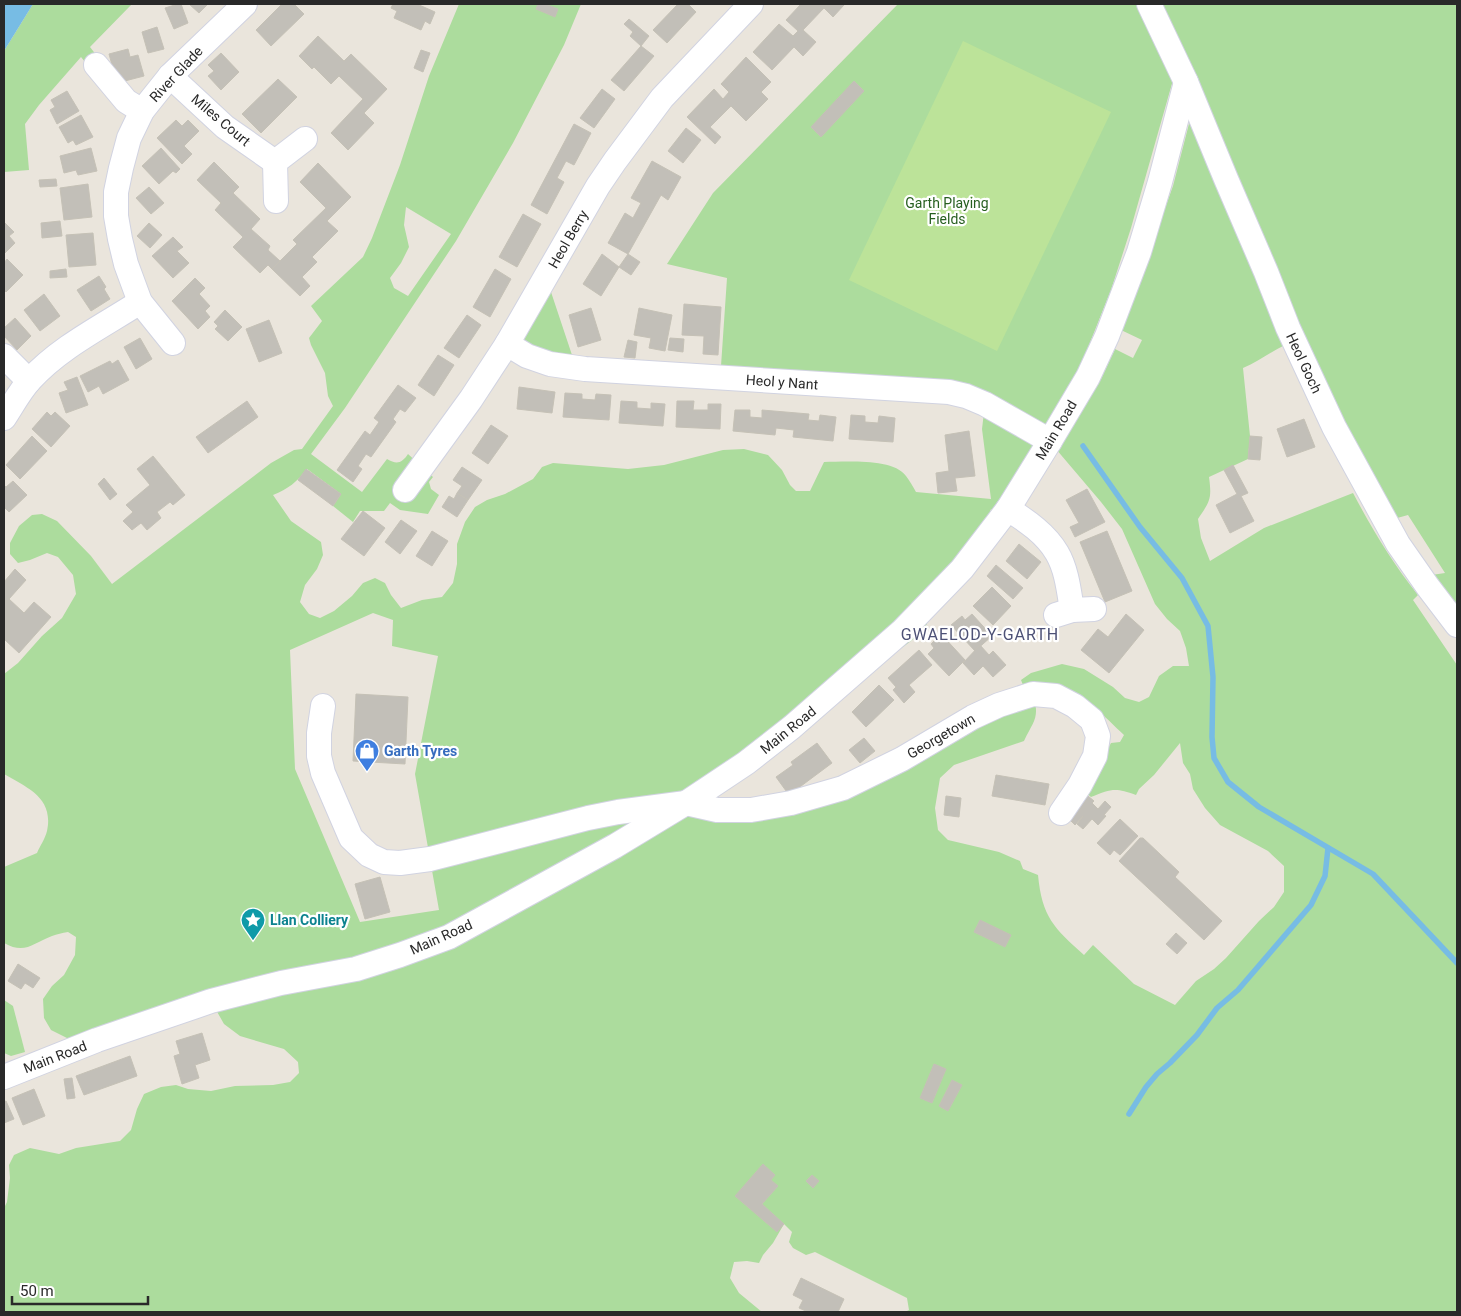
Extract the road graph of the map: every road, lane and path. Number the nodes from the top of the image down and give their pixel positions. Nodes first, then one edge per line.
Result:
1 (246, 4) edge
2 (751, 4) edge
3 (1149, 4) edge
4 (96, 65) dead end
5 (170, 76) junction
6 (1186, 82) junction
7 (142, 111) junction
8 (305, 139) dead end
9 (274, 162) junction
10 (276, 201) dead end
11 (140, 302) junction
12 (173, 342) dead end
13 (507, 344) junction
14 (4, 356) edge
15 (29, 381) junction
16 (4, 418) edge
17 (1050, 442) junction
18 (405, 490) dead end
19 (1008, 508) junction
20 (1074, 612) dead end
21 (1457, 625) edge
22 (323, 706) dead end
23 (686, 803) junction
24 (1061, 813) dead end
25 (4, 1077) edge

1 - 5 street, River Glade
2 - 13 street, Heol Berry
3 - 6 street
4 - 7 street
5 - 7 street, River Glade
5 - 9 street, Miles Court
6 - 17 street, Main Road
6 - 21 street, Heol Goch
7 - 11 street, River Glade
8 - 9 street
9 - 10 street
11 - 12 street, River Glade
11 - 15 street
13 - 17 street, Heol y Nant
13 - 18 street, Heol Berry
14 - 15 street
15 - 16 street
17 - 19 street, Main Road
19 - 20 street
19 - 23 street, Main Road
22 - 23 street
23 - 24 street, Georgetown
23 - 25 street, Main Road

